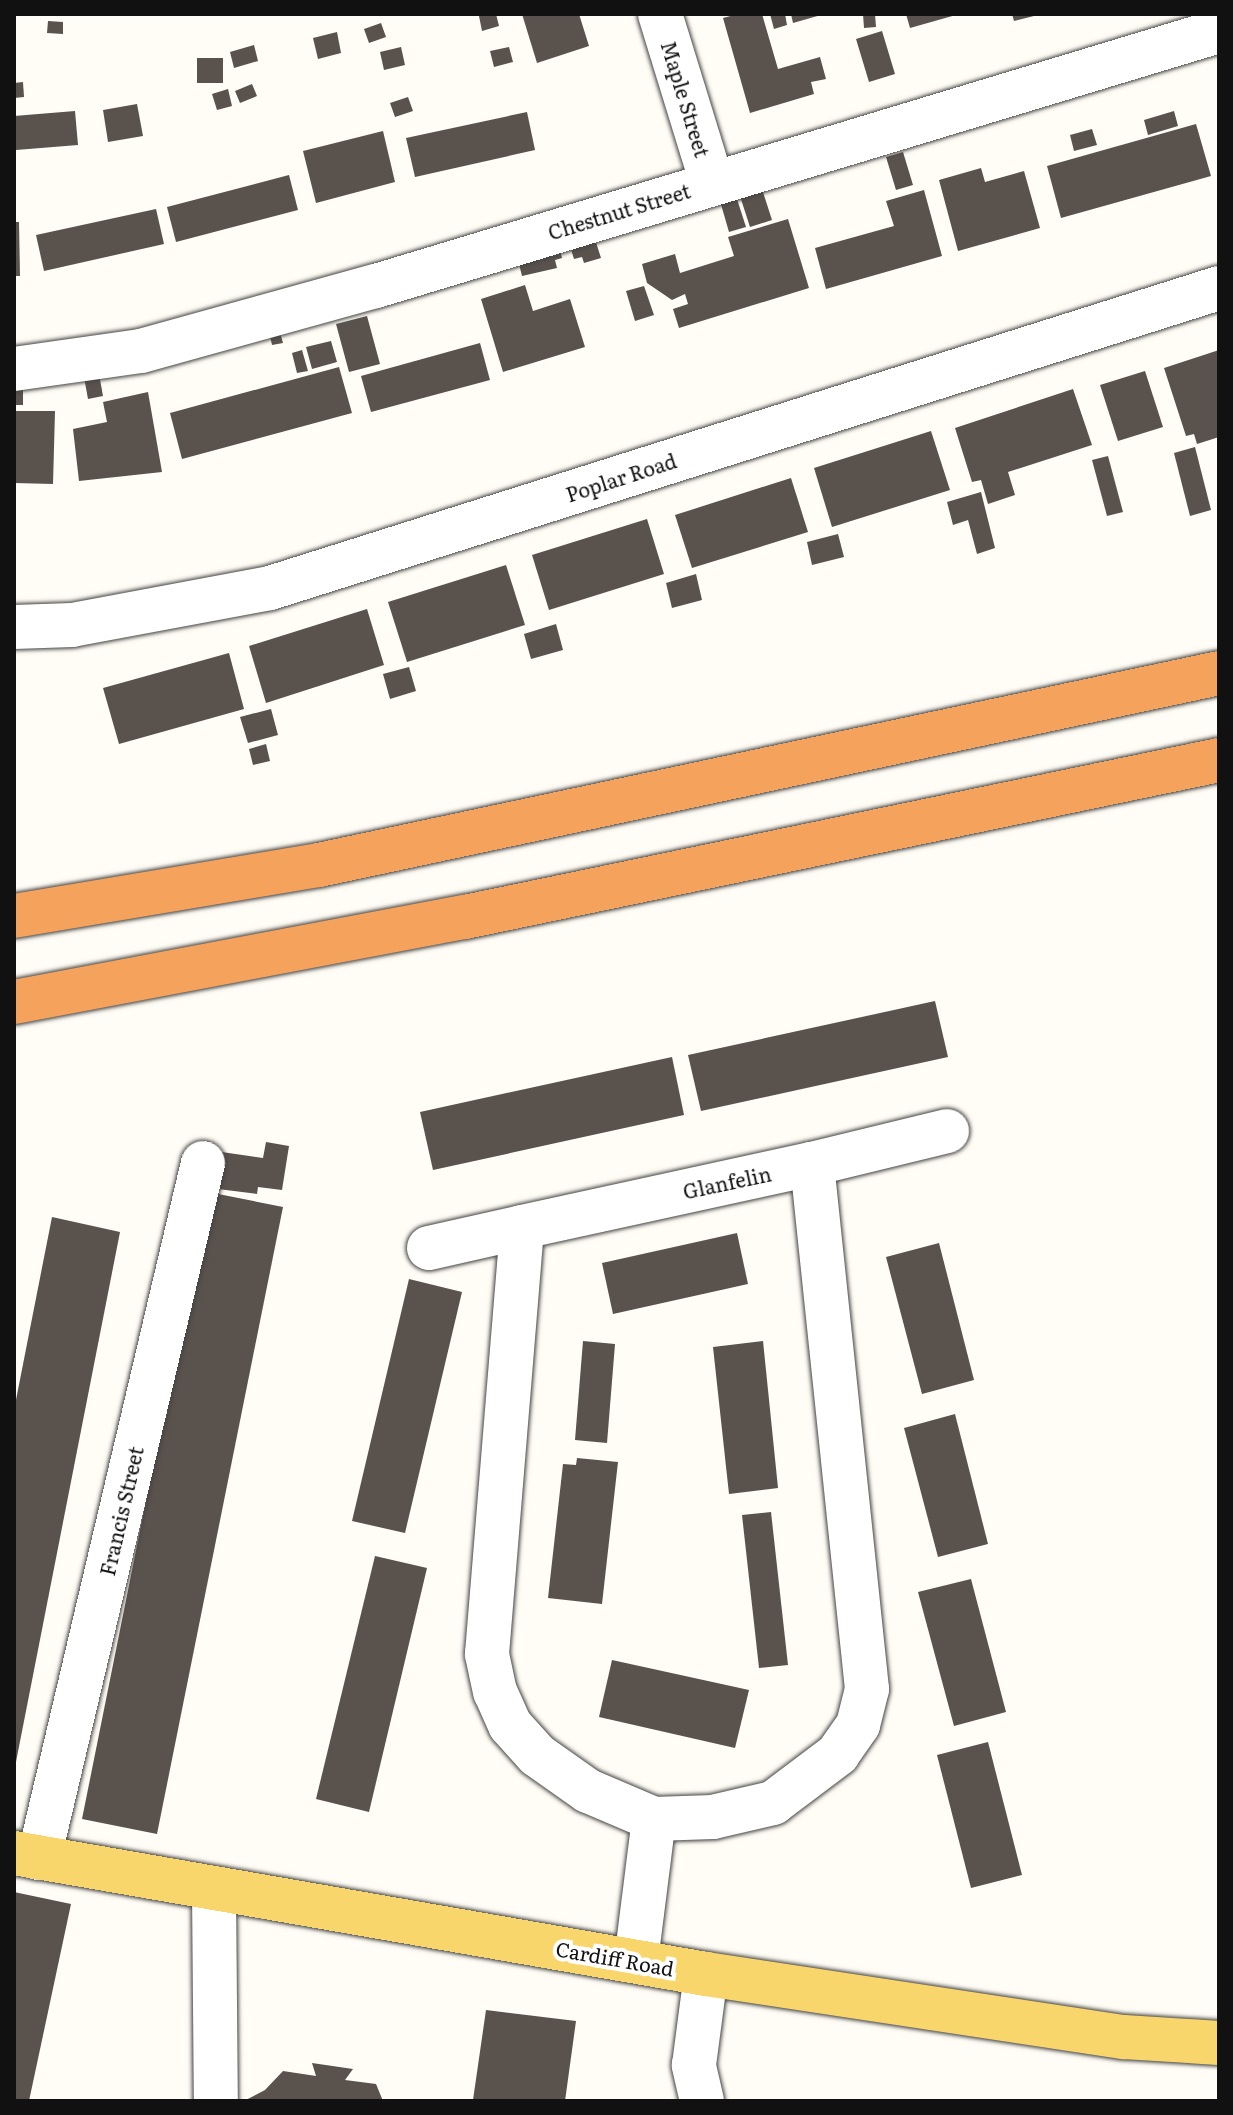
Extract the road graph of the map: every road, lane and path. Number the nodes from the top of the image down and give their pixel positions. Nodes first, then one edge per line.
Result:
1 (660, 14) edge
2 (1167, 30) edge
3 (1219, 31) edge
4 (712, 183) junction
5 (1219, 288) edge
6 (14, 369) edge
7 (14, 627) edge
8 (1219, 673) edge
9 (1219, 760) edge
10 (14, 916) edge
11 (14, 1002) edge
12 (947, 1131) dead end
13 (203, 1163) dead end
14 (812, 1164) junction
15 (522, 1227) junction
16 (429, 1248) dead end
17 (654, 1819) junction
18 (26, 1856) edge
19 (214, 1890) junction
20 (636, 1961) junction
21 (706, 1974) junction
22 (1219, 2043) edge
23 (216, 2101) edge
24 (702, 2101) edge

1 - 4 street, Maple Street
2 - 3 street, Chestnut Street
2 - 4 street, Chestnut Street
4 - 6 street, Chestnut Street
5 - 7 street, Poplar Road
8 - 10 highway
9 - 11 highway
12 - 14 street, Glanfelin
13 - 18 street, Francis Street
14 - 15 street, Glanfelin
14 - 17 street
15 - 16 street, Glanfelin
15 - 17 street
17 - 20 street
18 - 19 main road, Cardiff Road
19 - 20 main road, Cardiff Road
19 - 23 street
20 - 21 main road, Cardiff Road
21 - 22 main road, Cardiff Road
21 - 24 street

